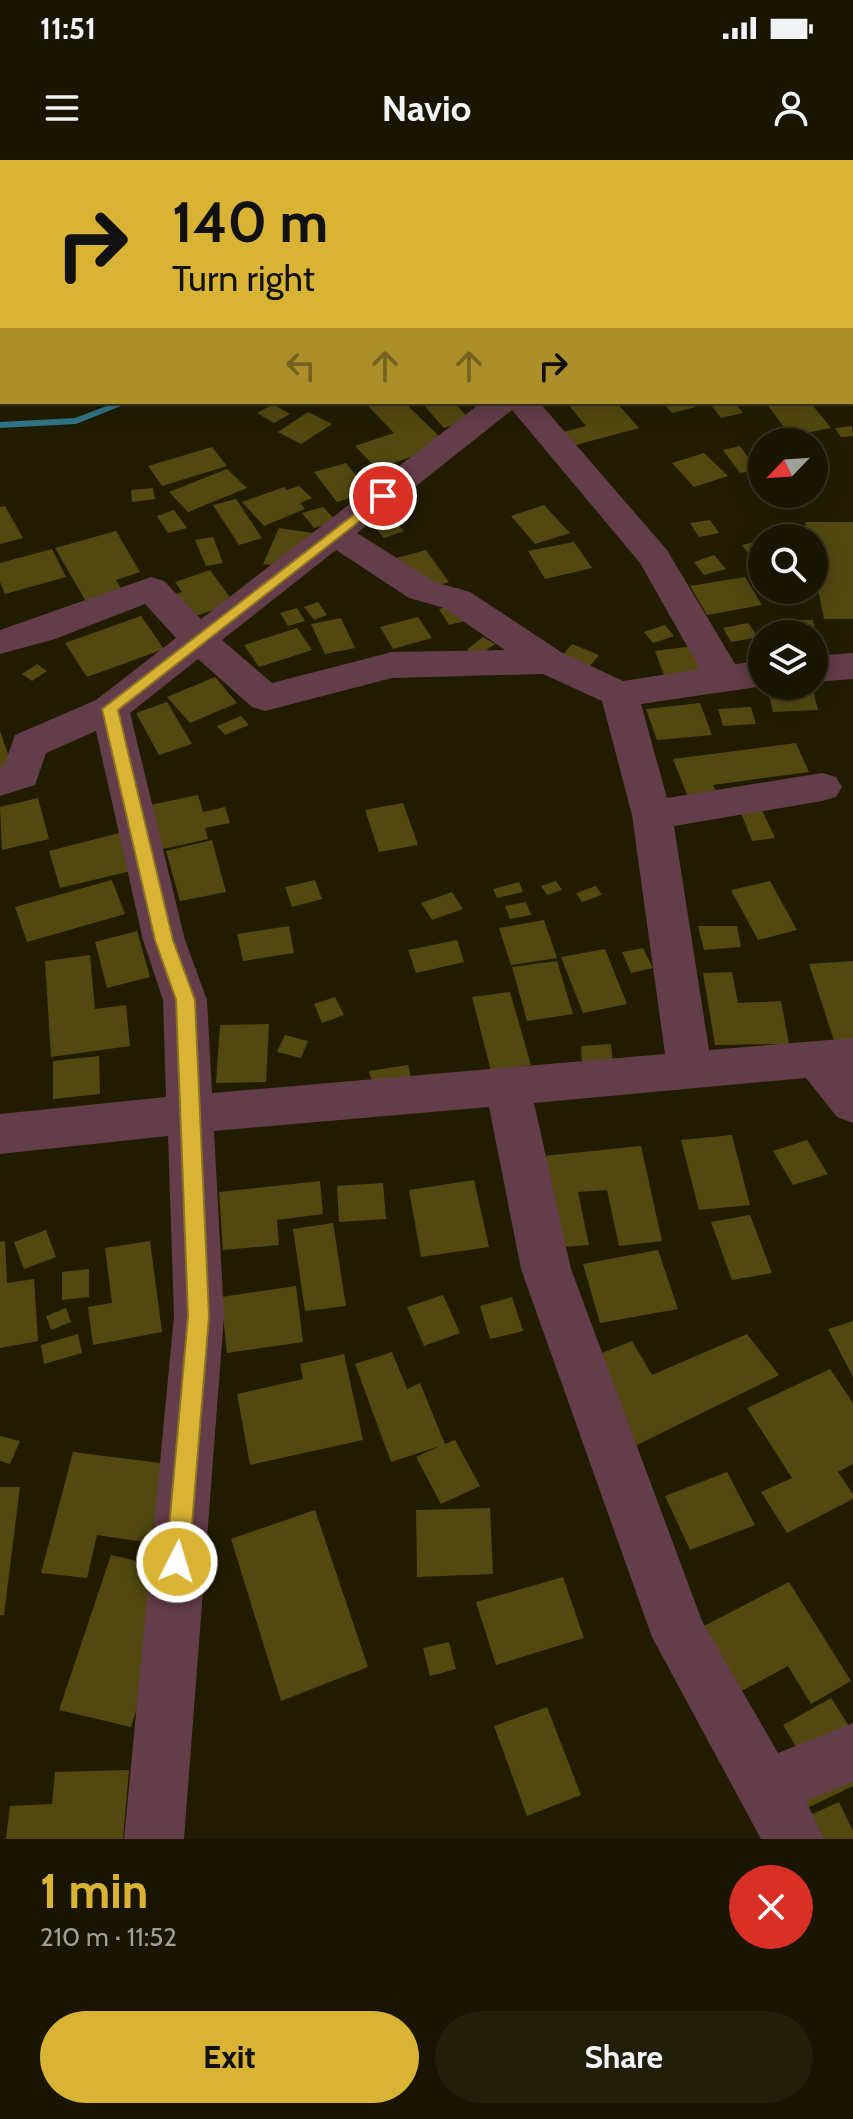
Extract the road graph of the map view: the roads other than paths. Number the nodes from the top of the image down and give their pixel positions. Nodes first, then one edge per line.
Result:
1 (499, 404) edge
2 (524, 404) edge
3 (335, 534) junction
4 (199, 640) junction
5 (0, 642) edge
6 (548, 661) junction
7 (853, 666) edge
8 (828, 668) edge
9 (748, 675) edge
10 (724, 678) junction
11 (619, 694) junction
12 (110, 709) junction
13 (0, 782) edge
14 (822, 787) dead end
15 (652, 815) junction
16 (835, 1058) edge
17 (690, 1072) junction
18 (508, 1088) junction
19 (853, 1104) edge
20 (190, 1114) junction
21 (0, 1134) edge
22 (853, 1752) edge
23 (766, 1788) junction
24 (154, 1839) edge
25 (794, 1839) edge

1 - 3 street
2 - 10 street
3 - 4 street
3 - 6 street
4 - 5 street
4 - 6 street
4 - 12 street
6 - 11 street
7 - 8 street
9 - 10 street
10 - 11 street
11 - 15 street
12 - 13 street
12 - 20 street
14 - 15 street
15 - 17 street
16 - 17 street
16 - 19 street
17 - 18 street
18 - 20 street
18 - 23 street
20 - 21 street
20 - 24 street
22 - 23 street
23 - 25 street

